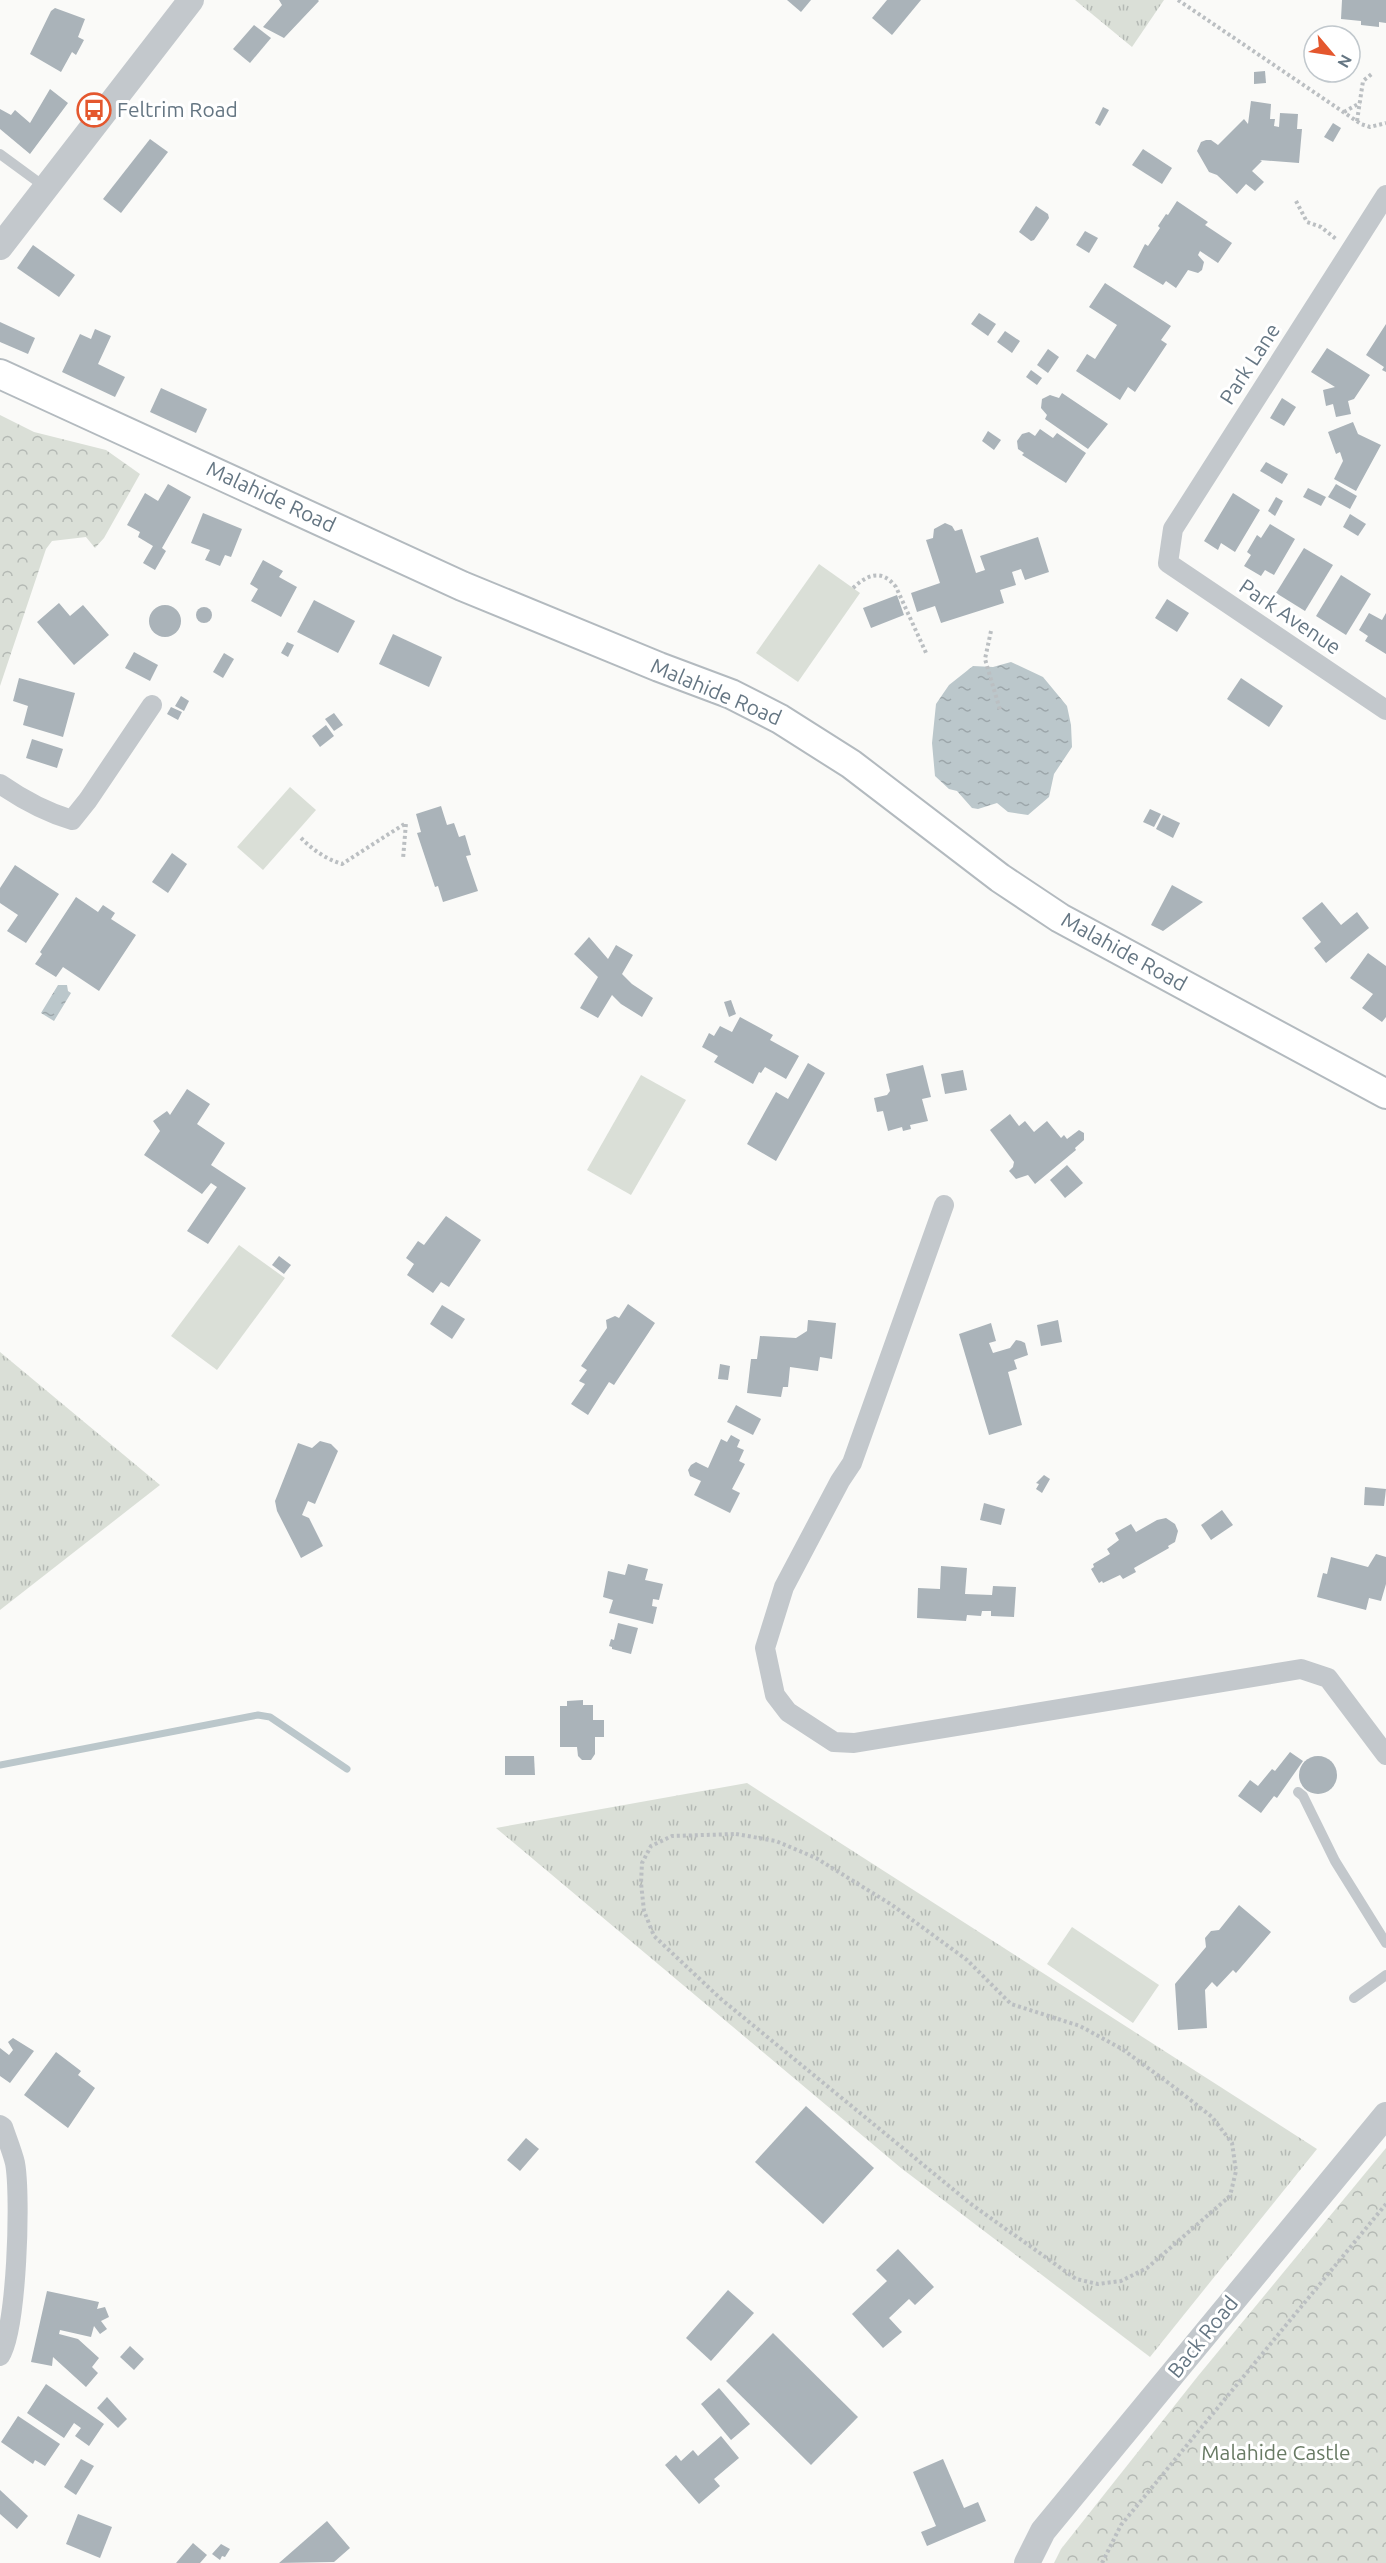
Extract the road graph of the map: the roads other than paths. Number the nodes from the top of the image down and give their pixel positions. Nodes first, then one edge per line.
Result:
1 (191, 0) edge
2 (0, 154) edge
3 (45, 187) junction
4 (1386, 195) edge
5 (0, 247) edge
6 (0, 374) edge
7 (1168, 563) joint
8 (152, 705) dead end
9 (1386, 710) edge
10 (0, 784) edge
11 (1386, 1094) edge
12 (944, 1205) dead end
13 (1386, 1755) edge
14 (1298, 1792) dead end
15 (1386, 1944) edge
16 (1386, 1975) edge
17 (1354, 1998) dead end
18 (1386, 2115) edge
19 (0, 2125) edge
20 (0, 2356) edge
21 (1027, 2563) edge

1 - 3 street
2 - 3 lane
3 - 5 street
4 - 7 street, Park Lane
6 - 11 main road, Malahide Road
7 - 9 street, Park Avenue
8 - 10 street
12 - 13 street
14 - 15 lane
16 - 17 lane
18 - 21 street, Back Road
19 - 20 street

